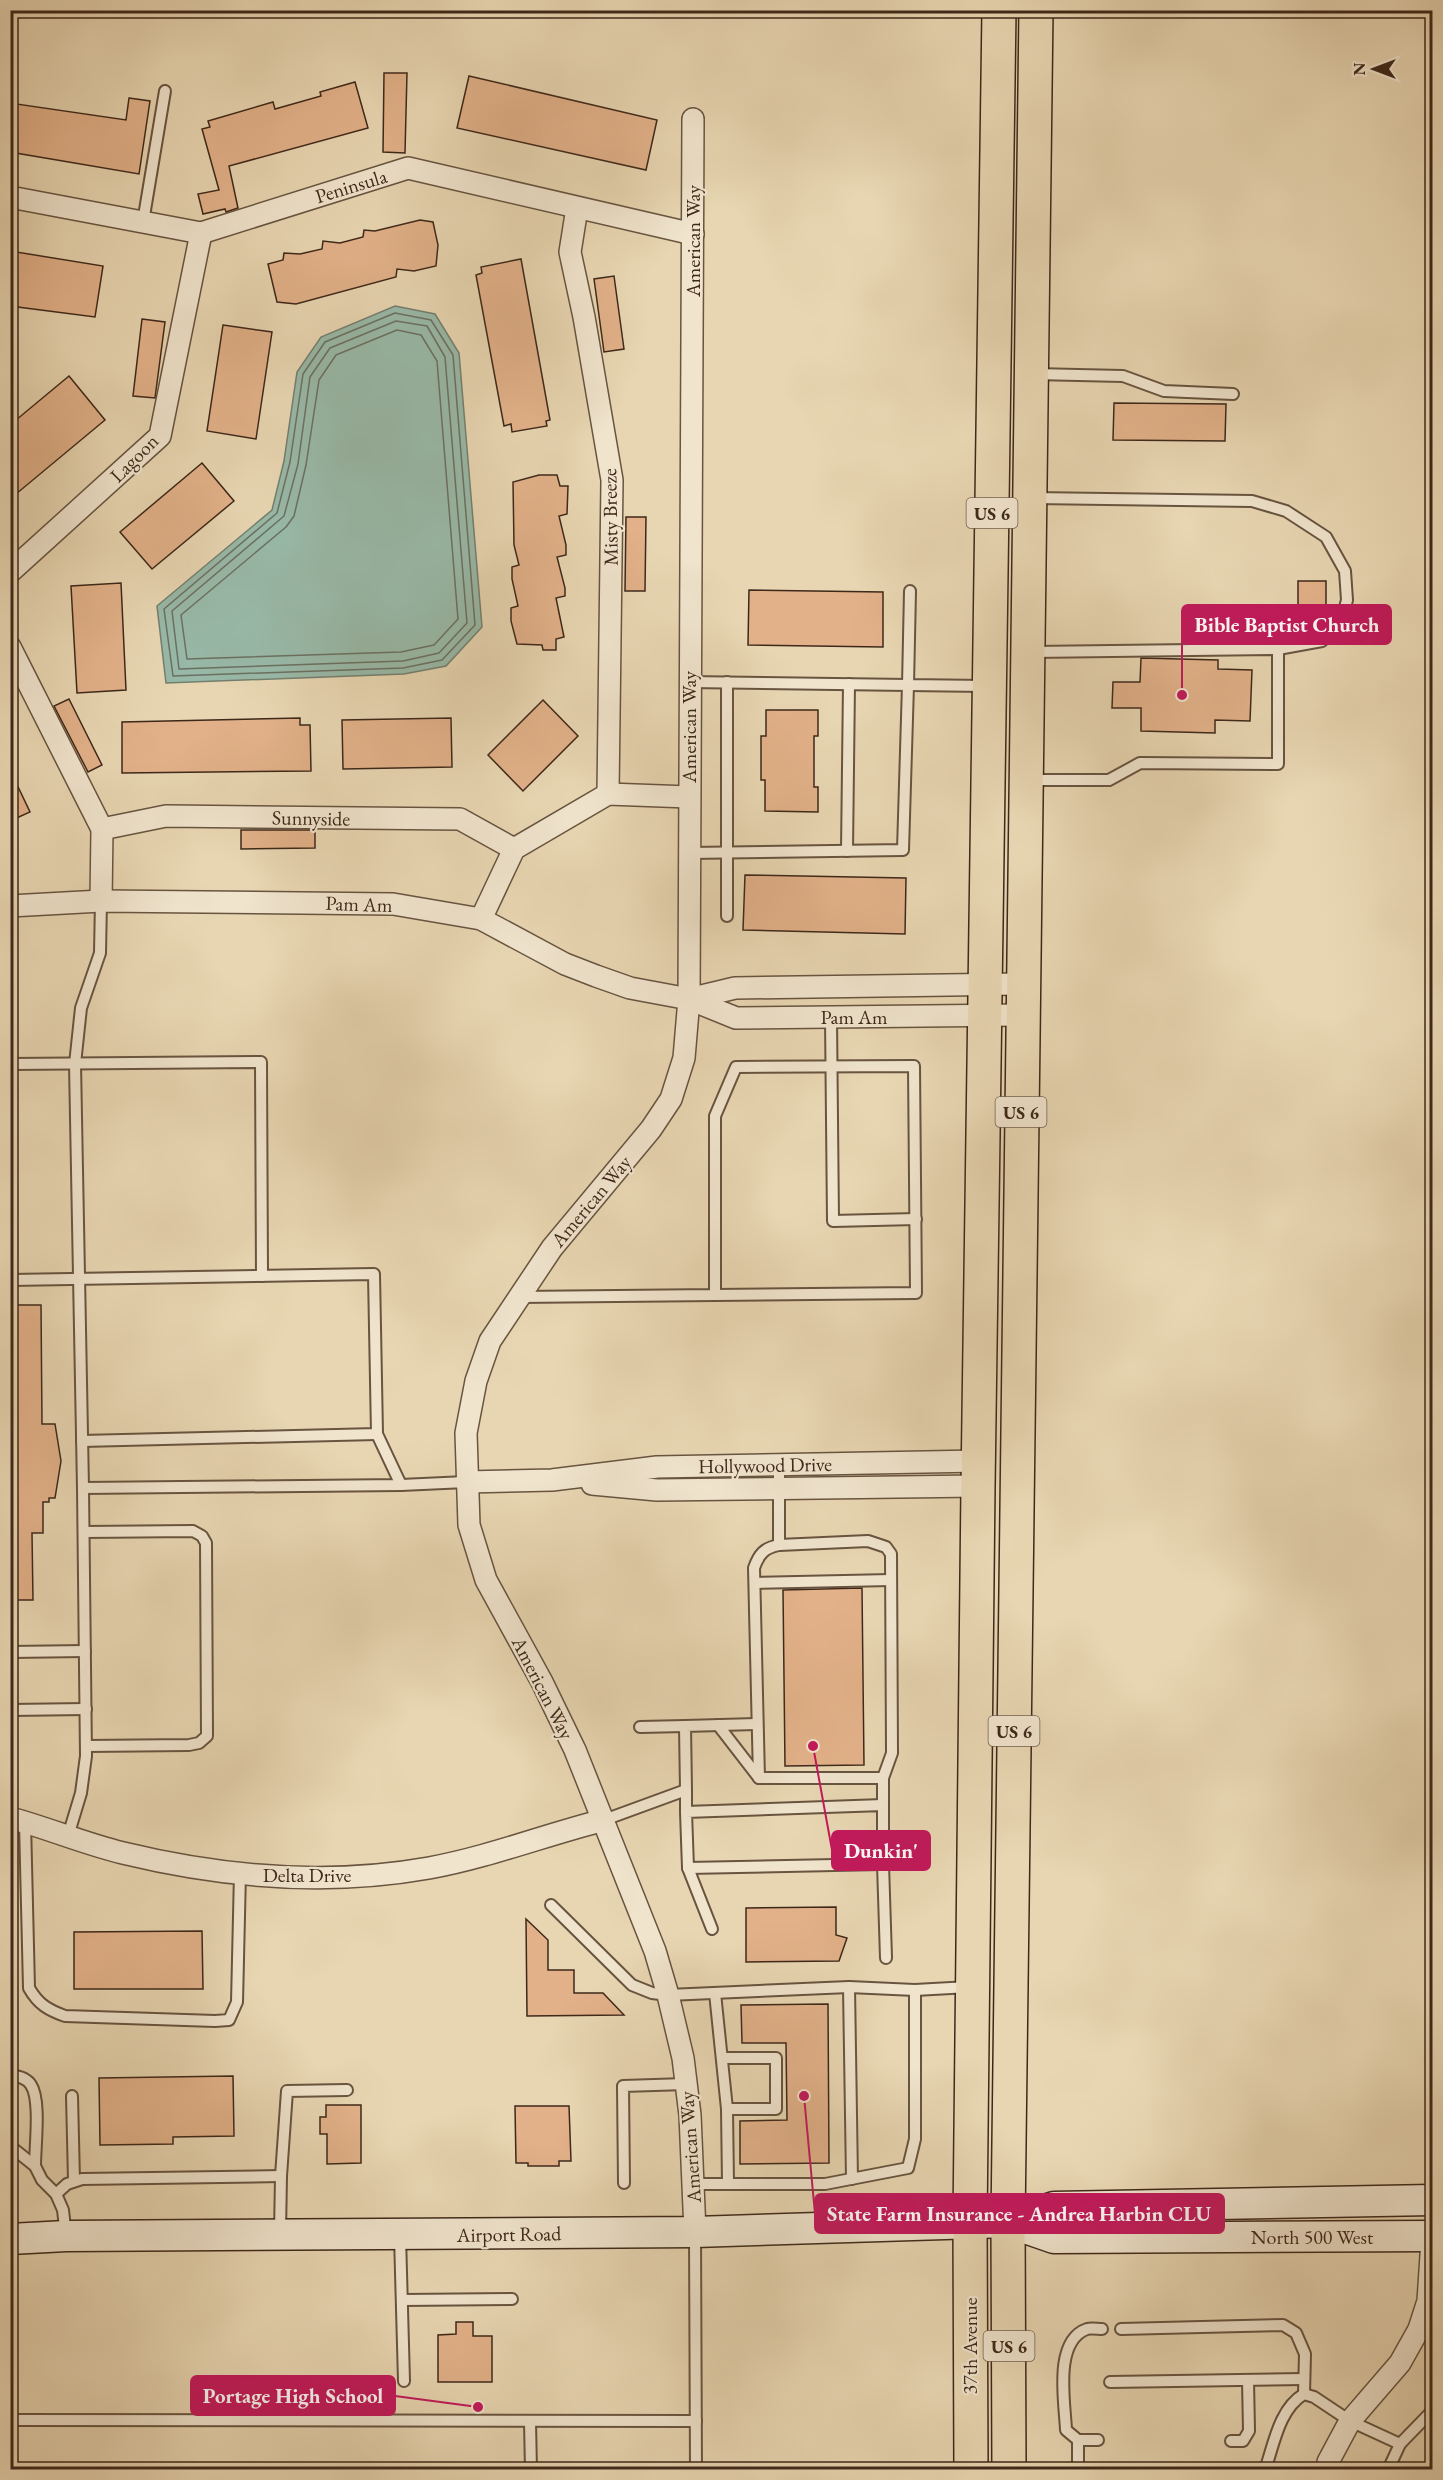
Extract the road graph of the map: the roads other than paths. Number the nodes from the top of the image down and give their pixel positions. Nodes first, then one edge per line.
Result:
1 (999, 10) edge
2 (1036, 10) edge
3 (165, 91) dead end
4 (693, 119) dead end
5 (10, 197) edge
6 (577, 208) junction
7 (143, 222) junction
8 (201, 233) junction
9 (693, 234) junction
10 (1031, 374) junction
11 (1233, 394) dead end
12 (1030, 498) junction
13 (10, 572) edge
14 (910, 591) dead end
15 (10, 647) edge
16 (1278, 649) junction
17 (1027, 652) junction
18 (689, 682) junction
19 (727, 682) junction
20 (849, 684) junction
21 (908, 686) junction
22 (989, 686) junction
23 (1026, 780) junction
24 (608, 794) junction
25 (689, 797) junction
26 (102, 829) junction
27 (514, 849) junction
28 (848, 851) junction
29 (726, 852) junction
30 (689, 853) junction
31 (101, 901) junction
32 (10, 906) edge
33 (726, 916) dead end
34 (481, 920) junction
35 (689, 999) junction
36 (1022, 1000) junction
37 (985, 1001) junction
38 (831, 1018) junction
39 (10, 1064) edge
40 (75, 1064) junction
41 (831, 1066) junction
42 (916, 1219) junction
43 (262, 1276) junction
44 (79, 1279) junction
45 (10, 1280) edge
46 (715, 1294) junction
47 (517, 1297) junction
48 (377, 1434) junction
49 (82, 1441) junction
50 (779, 1465) junction
51 (979, 1474) junction
52 (552, 1480) junction
53 (466, 1482) junction
54 (401, 1485) junction
55 (83, 1488) junction
56 (779, 1489) junction
57 (84, 1532) junction
58 (779, 1545) junction
59 (891, 1580) junction
60 (755, 1583) junction
61 (85, 1651) junction
62 (10, 1652) edge
63 (86, 1709) junction
64 (10, 1710) edge
65 (756, 1724) junction
66 (718, 1725) junction
67 (685, 1726) junction
68 (640, 1727) dead end
69 (86, 1746) junction
70 (759, 1778) junction
71 (883, 1778) junction
72 (686, 1790) junction
73 (883, 1805) junction
74 (686, 1812) junction
75 (18, 1820) edge
76 (604, 1820) junction
77 (68, 1836) junction
78 (883, 1864) junction
79 (688, 1868) junction
80 (240, 1873) junction
81 (551, 1905) dead end
82 (712, 1929) dead end
83 (886, 1958) dead end
84 (849, 1987) junction
85 (972, 1987) junction
86 (915, 1990) junction
87 (715, 1993) junction
88 (668, 1995) junction
89 (722, 2058) junction
90 (10, 2074) edge
91 (686, 2084) junction
92 (347, 2090) dead end
93 (72, 2096) dead end
94 (727, 2109) junction
95 (10, 2146) edge
96 (35, 2166) junction
97 (281, 2176) junction
98 (852, 2179) junction
99 (74, 2181) junction
100 (624, 2183) dead end
101 (728, 2183) junction
102 (693, 2184) junction
103 (56, 2194) junction
104 (1432, 2200) edge
105 (1008, 2222) junction
106 (970, 2223) junction
107 (695, 2232) junction
108 (280, 2235) junction
109 (400, 2235) junction
110 (66, 2236) junction
111 (1432, 2238) edge
112 (10, 2239) edge
113 (512, 2299) dead end
114 (402, 2300) junction
115 (1102, 2329) dead end
116 (1121, 2329) dead end
117 (1304, 2379) junction
118 (1248, 2380) junction
119 (404, 2381) dead end
120 (1110, 2382) dead end
121 (1304, 2394) junction
122 (1432, 2411) edge
123 (10, 2421) edge
124 (696, 2421) junction
125 (1350, 2421) junction
126 (530, 2422) junction
127 (1078, 2440) junction
128 (1098, 2440) dead end
129 (1231, 2441) dead end
130 (1400, 2444) junction
131 (531, 2469) edge
132 (696, 2469) edge
133 (971, 2469) edge
134 (1009, 2469) edge
135 (1078, 2469) edge
136 (1265, 2469) edge
137 (1327, 2469) edge
138 (1388, 2469) edge

1 - 22 main road, US 6
2 - 10 main road, US 6
3 - 7 lane
4 - 9 street, American Way
5 - 7 street, Peninsula
6 - 8 street, Peninsula
6 - 9 street, Peninsula
6 - 24 street, Misty Breeze
7 - 8 street, Peninsula
8 - 13 street, Lagoon
9 - 18 street, American Way
10 - 11 lane
10 - 12 main road, US 6
12 - 16 lane
12 - 17 main road, US 6
14 - 21 lane
15 - 26 street
16 - 17 lane
16 - 23 lane
17 - 23 main road, US 6
18 - 19 lane
18 - 25 street, American Way
19 - 20 lane
19 - 29 lane
20 - 21 lane
20 - 28 lane
21 - 22 lane
21 - 28 lane
22 - 37 main road, US 6
23 - 36 main road, US 6
24 - 25 street
24 - 27 street
25 - 30 street, American Way
26 - 27 street, Sunnyside
26 - 31 street
27 - 34 street
28 - 29 lane
29 - 30 lane
29 - 33 lane
30 - 35 street, American Way
31 - 32 street, Pam Am
31 - 34 street, Pam Am
31 - 40 lane
34 - 35 street, Pam Am
35 - 37 street, Pam Am
35 - 38 street, Pam Am
35 - 47 street, American Way
36 - 37 street, Pam Am
36 - 37 street, Pam Am
36 - 105 main road, US 6
37 - 38 street, Pam Am
37 - 51 main road, US 6 / US 6
38 - 41 lane
39 - 40 lane
40 - 43 lane
40 - 44 lane
41 - 42 lane
41 - 42 lane
41 - 46 lane
42 - 46 lane
43 - 44 lane
43 - 48 lane
44 - 45 lane
44 - 49 lane
46 - 47 lane
47 - 53 street, American Way
48 - 49 lane
48 - 54 lane
49 - 55 lane
50 - 51 street, Hollywood Drive
50 - 52 street, Hollywood Drive
50 - 56 lane
51 - 56 street, Hollywood Drive
51 - 85 main road, US 6 / US 6
52 - 53 street, Hollywood Drive
52 - 56 street, Hollywood Drive
53 - 54 lane
53 - 76 street, American Way
54 - 55 lane
55 - 57 lane
56 - 58 lane
57 - 61 lane
57 - 69 lane
58 - 59 lane
58 - 60 lane
59 - 60 lane
59 - 71 lane
60 - 65 lane
61 - 62 lane
61 - 63 lane
63 - 64 lane
63 - 69 lane
65 - 66 lane
65 - 70 lane
66 - 67 lane
66 - 70 lane
67 - 68 lane
67 - 72 lane
69 - 77 lane
70 - 71 lane
71 - 73 lane
72 - 74 lane
72 - 76 lane
73 - 74 lane
73 - 78 lane
74 - 79 lane
75 - 77 street, Delta Drive
75 - 80 lane
76 - 80 street, Delta Drive
76 - 88 street, American Way
77 - 80 street, Delta Drive
78 - 79 lane
78 - 83 lane
79 - 82 lane
81 - 88 lane
84 - 86 lane
84 - 87 lane
84 - 98 lane
85 - 86 lane
85 - 106 main road, US 6 / US 6
86 - 98 lane
87 - 88 lane
87 - 89 lane
88 - 91 street, American Way
89 - 94 lane
89 - 94 lane
90 - 96 lane
91 - 100 lane
91 - 102 street, American Way
92 - 97 lane
93 - 99 lane
94 - 101 lane
95 - 96 lane
96 - 103 lane
97 - 99 lane
97 - 108 lane
98 - 101 lane
99 - 103 lane
101 - 102 lane
102 - 107 street, American Way
103 - 110 lane
104 - 105 main road, North 500 West
105 - 106 main road, Airport Road
105 - 111 main road, North 500 West
105 - 134 main road, 37th Avenue / US 6
106 - 107 main road, Airport Road
106 - 133 main road, 37th Avenue / US 6
107 - 109 main road, Airport Road
107 - 124 lane
108 - 109 main road, Airport Road
108 - 110 main road, Airport Road
109 - 114 lane
110 - 112 main road, Airport Road
111 - 125 street
113 - 114 lane
114 - 119 lane
115 - 127 lane
116 - 117 lane
117 - 118 lane
117 - 121 lane
118 - 120 lane
118 - 129 lane
121 - 125 lane
121 - 136 lane
122 - 130 lane
123 - 126 lane
124 - 126 lane
124 - 132 lane
125 - 130 lane
125 - 137 street
126 - 131 lane
127 - 128 lane
127 - 135 lane
130 - 138 lane

